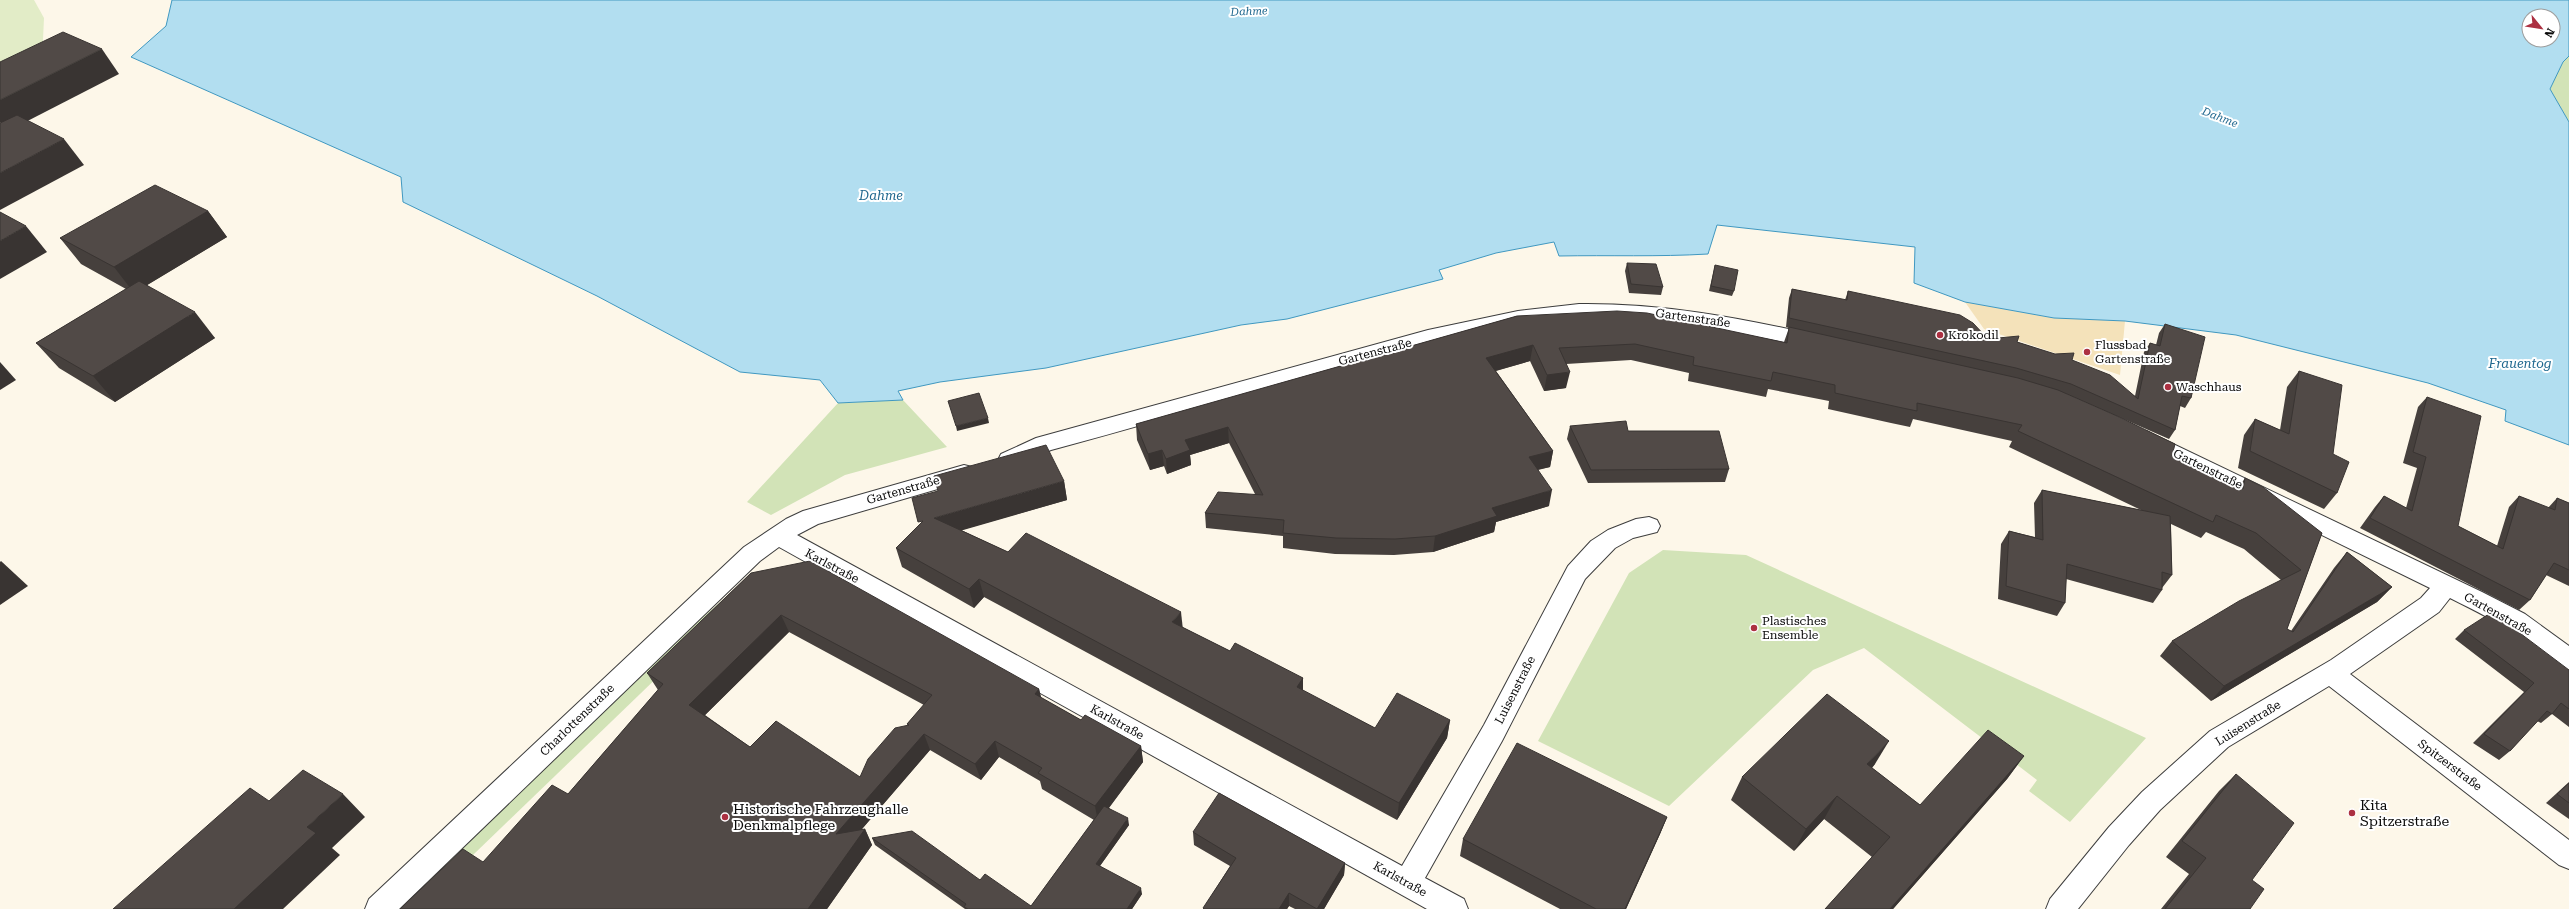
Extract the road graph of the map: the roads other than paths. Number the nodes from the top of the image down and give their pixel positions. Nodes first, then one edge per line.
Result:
1 (1831, 345) edge
2 (2129, 431) edge
3 (1649, 526) dead end
4 (779, 536) junction
5 (2446, 586) junction
6 (2566, 656) edge
7 (2330, 673) junction
8 (2569, 856) edge
9 (1407, 884) junction
10 (379, 909) edge
11 (1454, 909) edge
12 (2060, 909) edge

1 - 4 street, Gartenstraße
2 - 5 street, Gartenstraße
3 - 9 street, Luisenstraße
4 - 9 street, Karlstraße
4 - 10 street, Charlottenstraße
5 - 6 street, Gartenstraße
5 - 7 street, Luisenstraße
7 - 8 street, Spitzerstraße
7 - 12 street, Luisenstraße
9 - 11 street, Karlstraße

